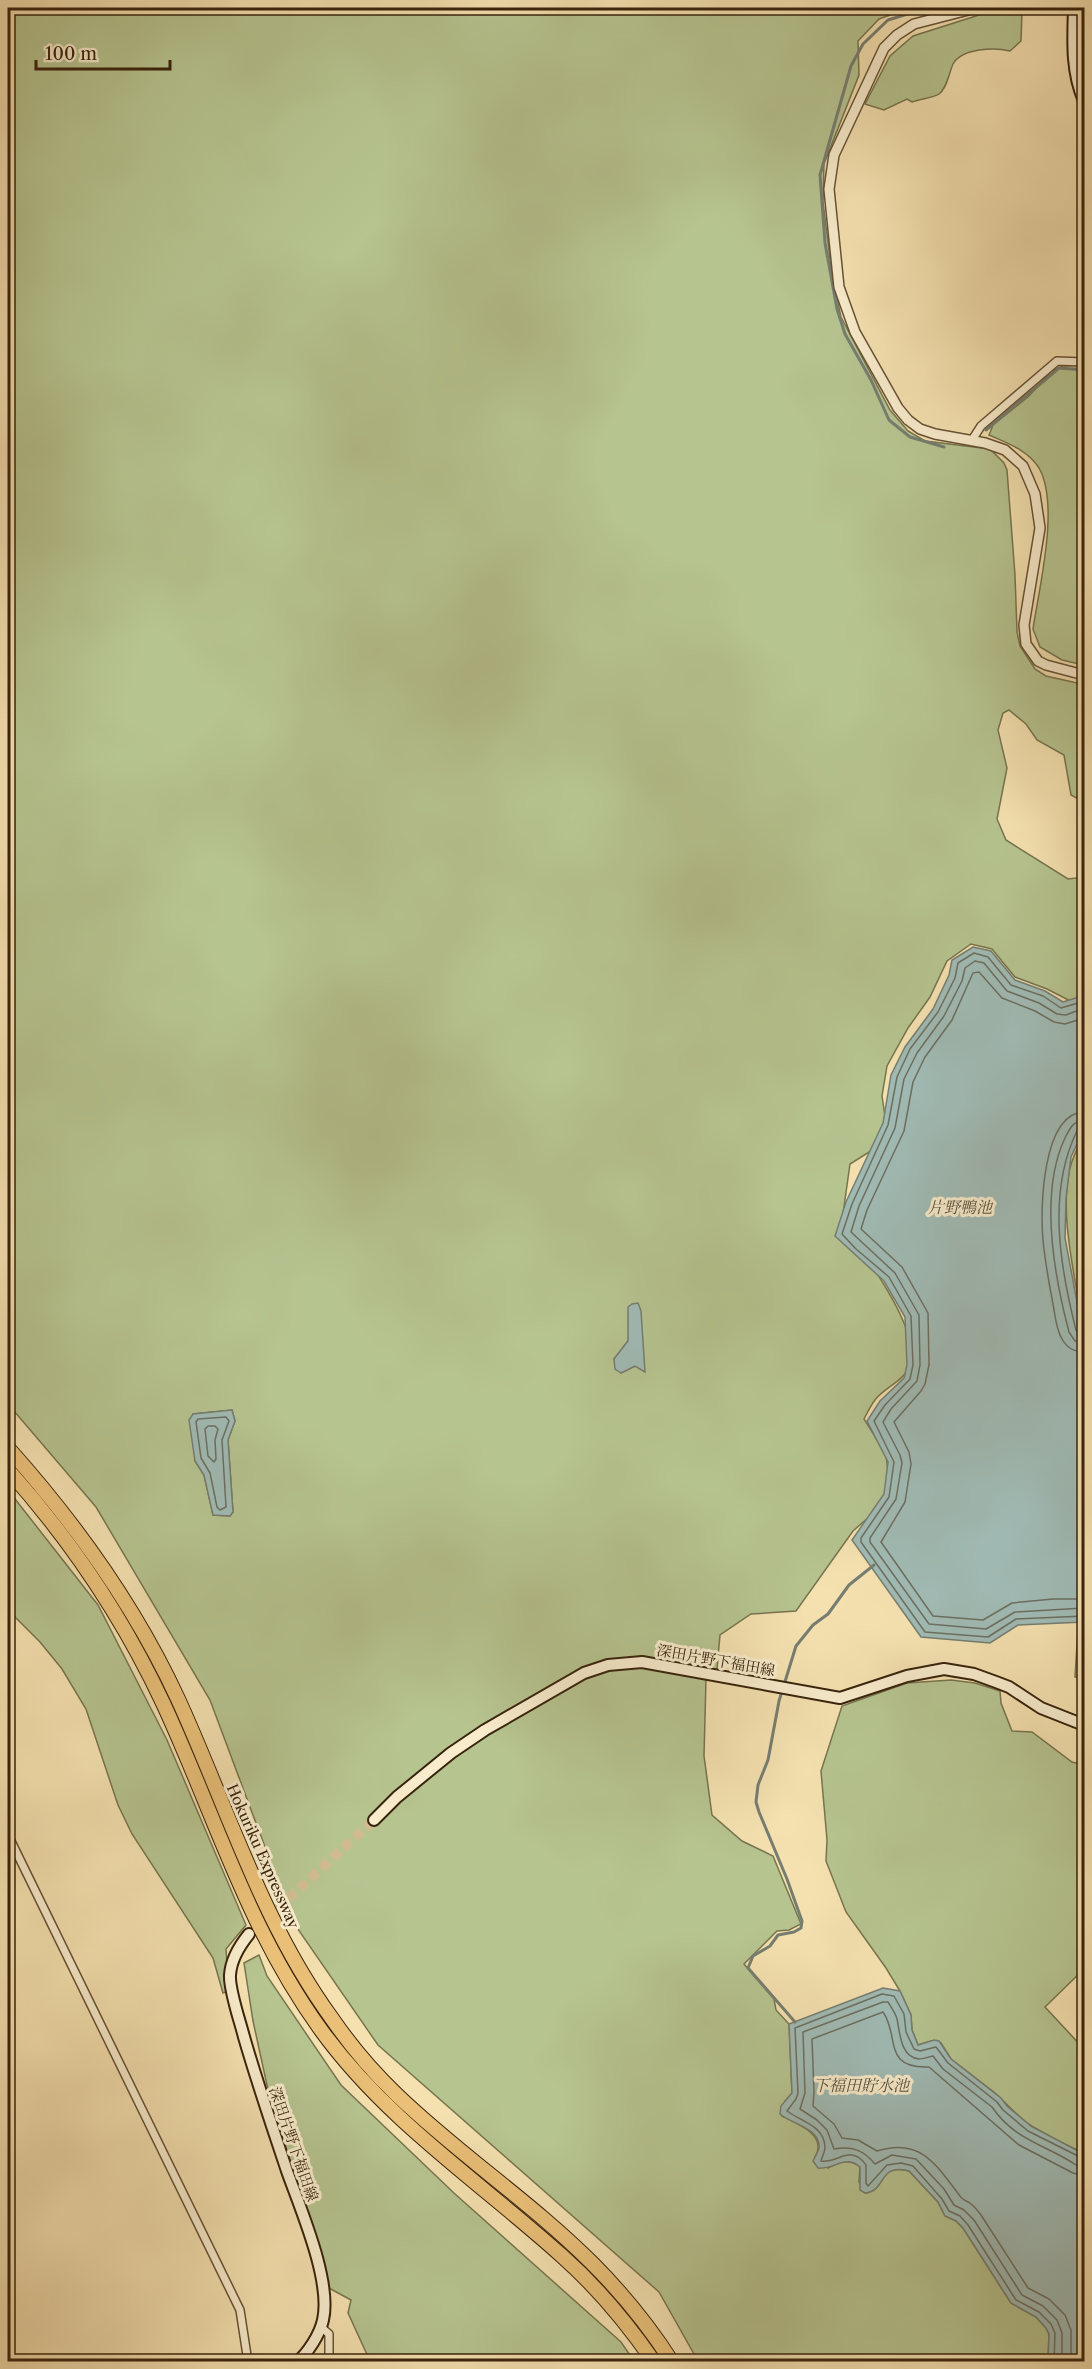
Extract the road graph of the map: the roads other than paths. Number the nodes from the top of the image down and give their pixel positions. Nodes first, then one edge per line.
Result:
1 (976, 8) edge
2 (1074, 8) edge
3 (1073, 51) junction
4 (1084, 51) edge
5 (1084, 101) edge
6 (1084, 362) edge
7 (972, 440) junction
8 (1084, 675) edge
9 (8, 1448) edge
10 (8, 1470) edge
11 (1084, 1725) edge
12 (374, 1820) tunnel mouth
13 (8, 1835) edge
14 (249, 1934) dead end
15 (321, 2327) junction
16 (248, 2361) edge
17 (297, 2361) edge
18 (329, 2361) edge
19 (654, 2361) edge
20 (672, 2361) edge

1 - 7 street
2 - 3 main road
3 - 4 street
3 - 5 main road
6 - 7 street
7 - 8 street
9 - 20 highway, Hokuriku Expressway
10 - 19 highway, Hokuriku Expressway
11 - 12 main road, 深田片野下福田線
13 - 16 street
14 - 15 main road, 深田片野下福田線
15 - 17 main road, 深田片野下福田線
15 - 18 street

